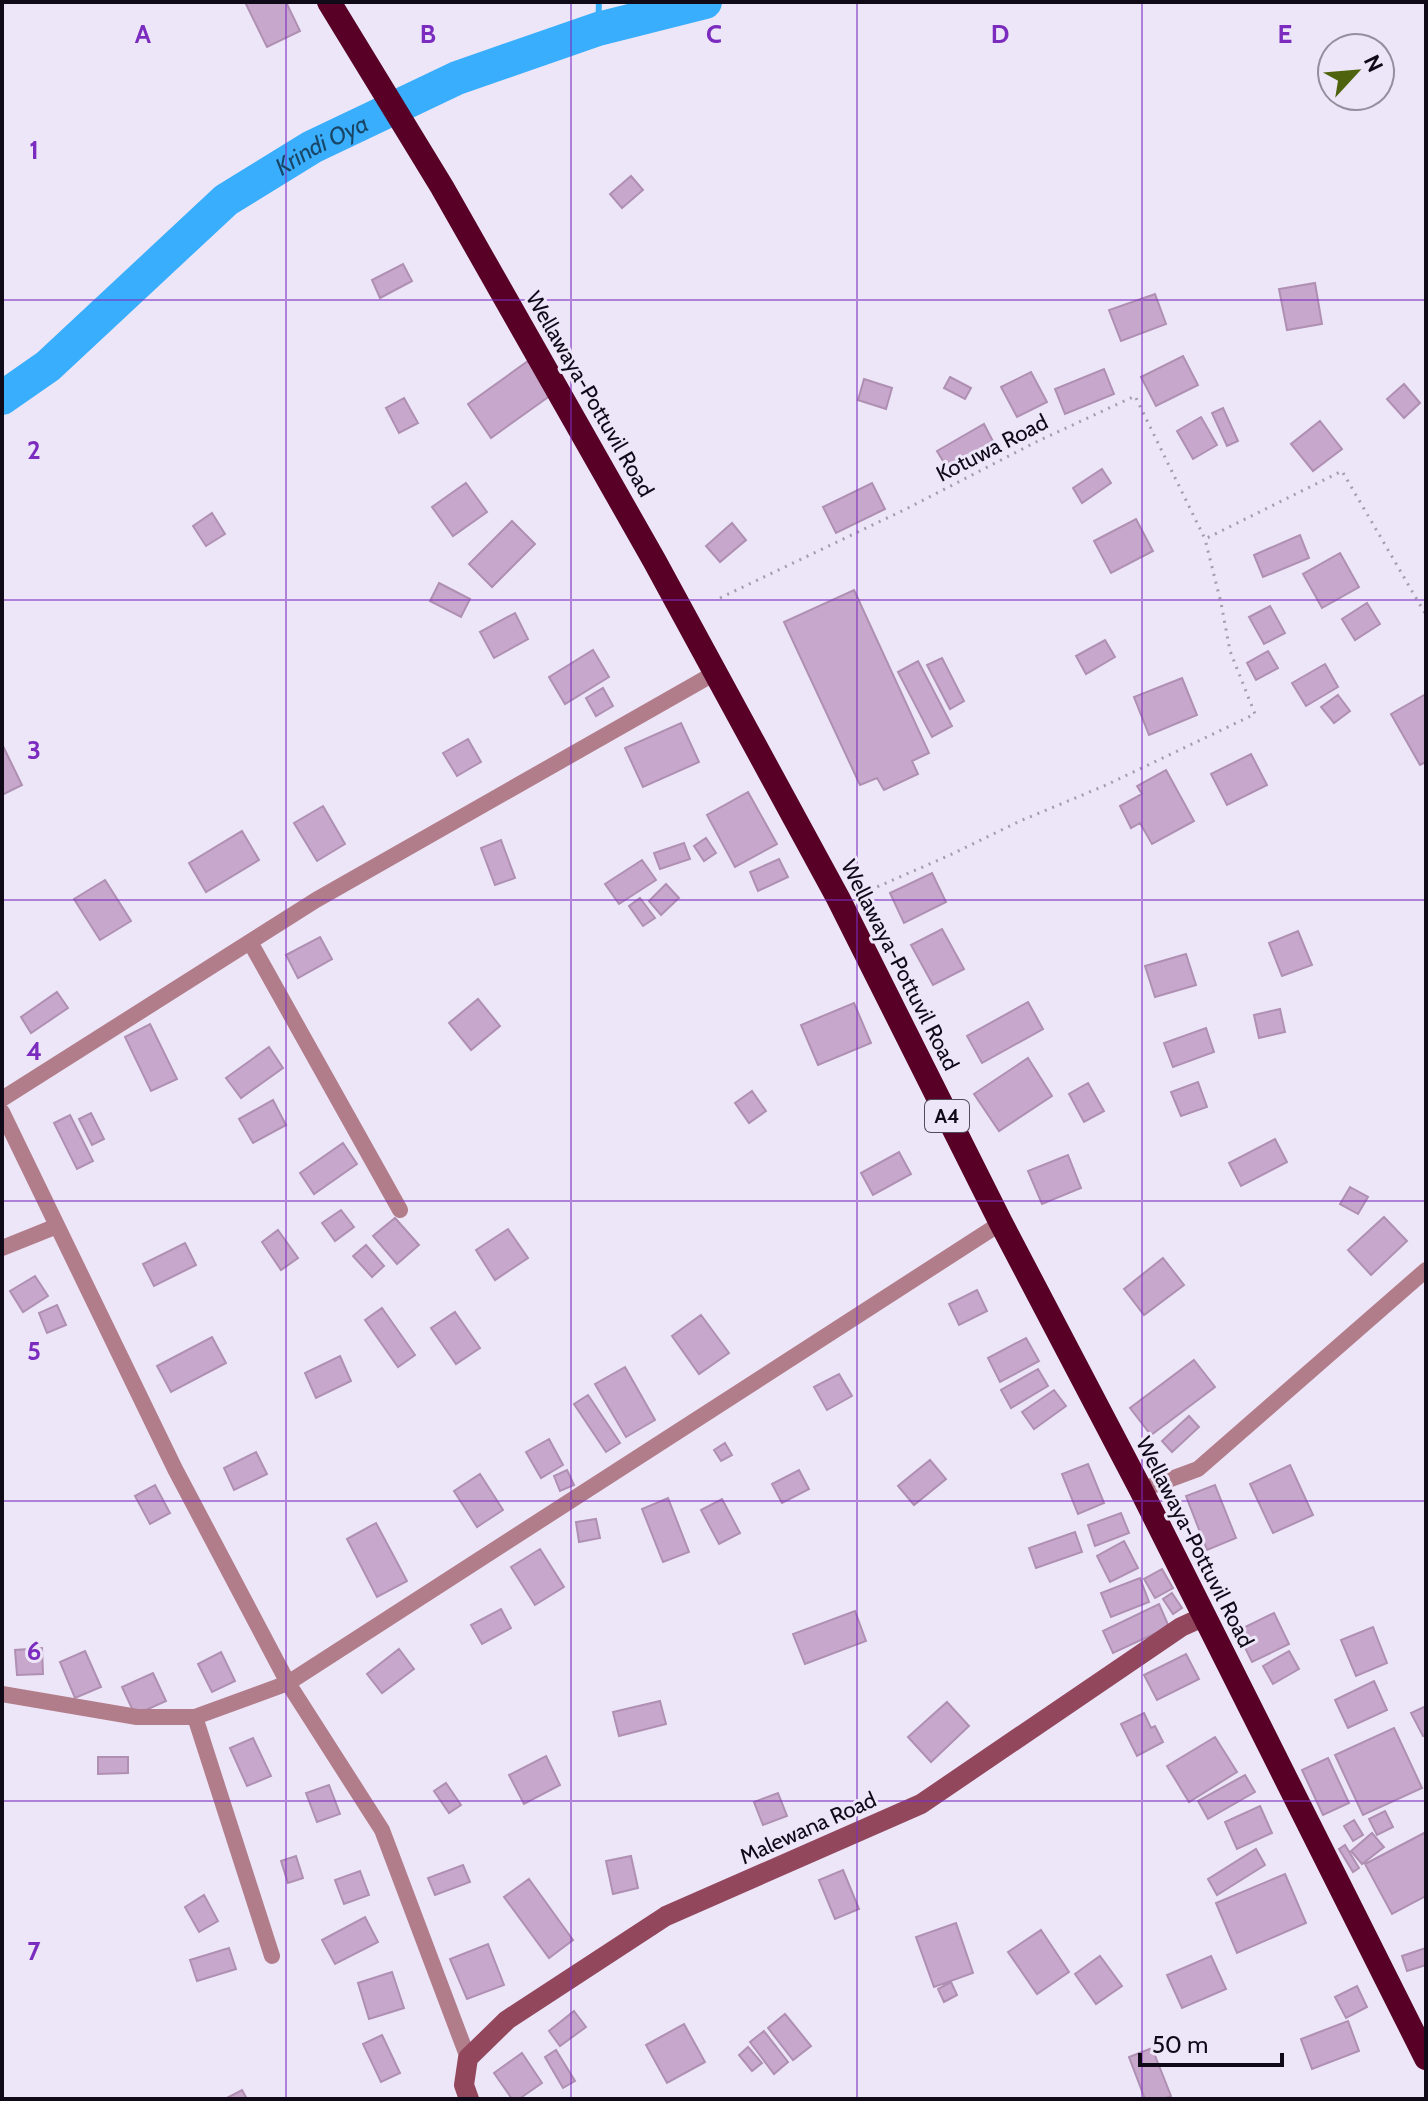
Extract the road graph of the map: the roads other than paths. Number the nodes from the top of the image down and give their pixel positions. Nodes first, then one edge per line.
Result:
1 (329, 2) edge
2 (715, 673) junction
3 (250, 942) junction
4 (2, 1099) edge
5 (2, 1112) edge
6 (400, 1210) dead end
7 (1001, 1223) junction
8 (57, 1226) junction
9 (2, 1248) edge
10 (1426, 1270) edge
11 (1141, 1490) junction
12 (1203, 1617) junction
13 (288, 1683) junction
14 (2, 1694) edge
15 (195, 1717) junction
16 (272, 1956) dead end
17 (468, 2058) junction
18 (1426, 2058) edge
19 (469, 2099) edge

1 - 2 highway, Wellawaya-Pottuvil Road / A4
2 - 3 street
2 - 7 highway, Wellawaya-Pottuvil Road / A4
3 - 4 street
3 - 6 street
5 - 8 street
7 - 11 highway, Wellawaya-Pottuvil Road / A4
7 - 13 street
8 - 9 street
8 - 13 street
10 - 11 street
11 - 12 highway, Wellawaya-Pottuvil Road / A4
12 - 17 street, Malewana Road
12 - 18 highway, Wellawaya-Pottuvil Road / A4
13 - 15 street
13 - 17 street
14 - 15 street
15 - 16 street
17 - 19 street

